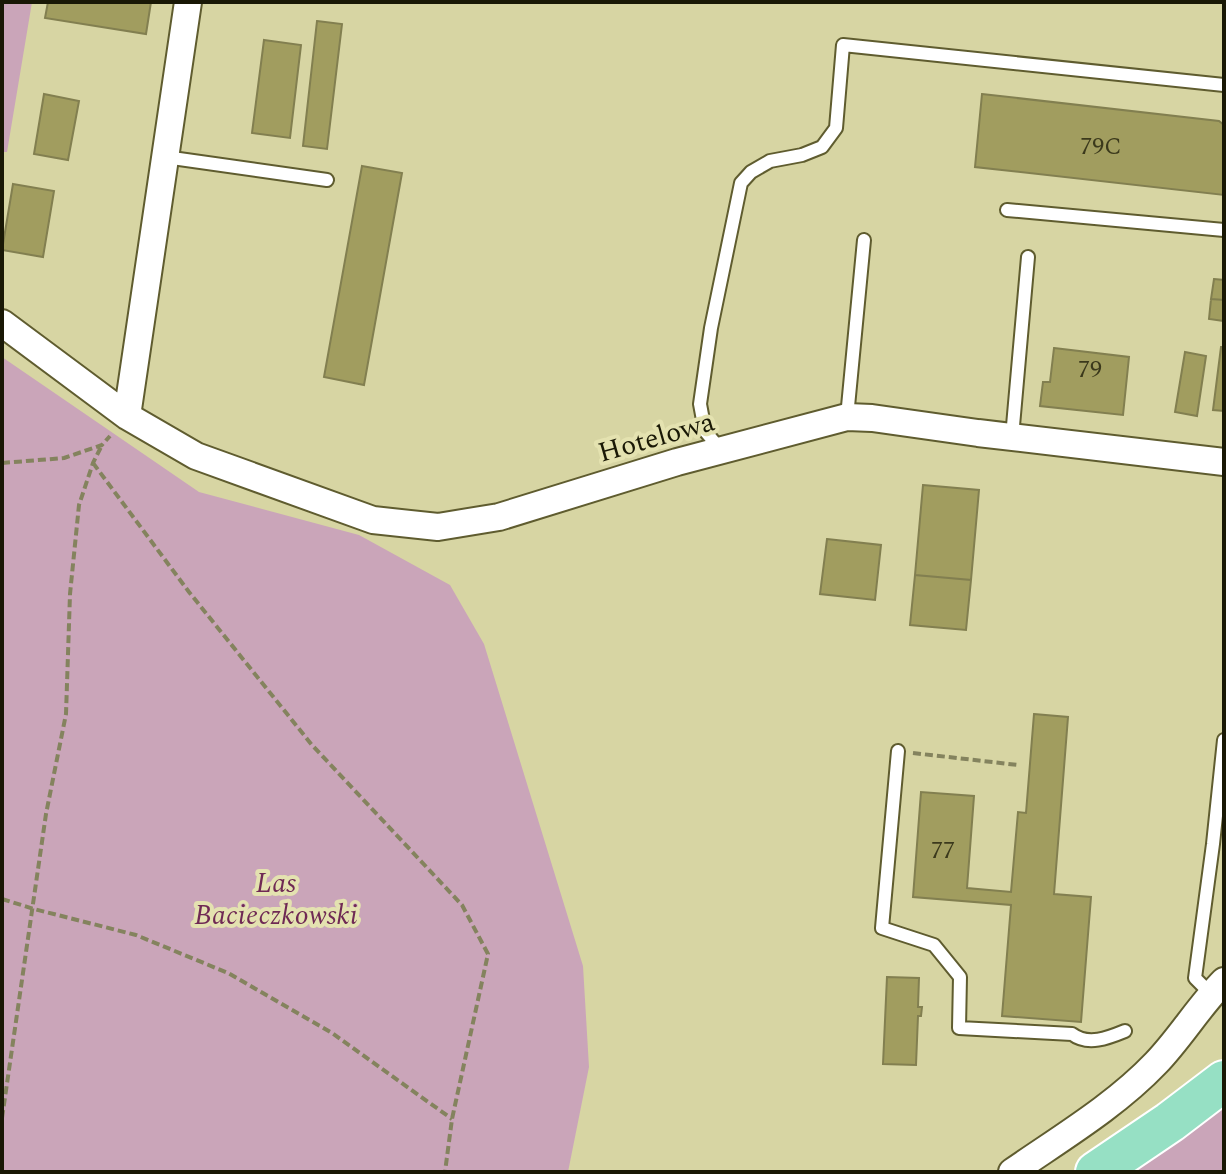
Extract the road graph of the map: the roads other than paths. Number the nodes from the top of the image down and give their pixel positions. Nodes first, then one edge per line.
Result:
1 (188, 2) edge
2 (1224, 85) edge
3 (165, 157) junction
4 (327, 180) dead end
5 (1007, 210) dead end
6 (1224, 230) edge
7 (864, 240) dead end
8 (1028, 257) dead end
9 (2, 323) edge
10 (127, 416) junction
11 (847, 417) junction
12 (1012, 437) junction
13 (721, 450) junction
14 (1224, 462) edge
15 (1224, 740) edge
16 (898, 751) road end
17 (1218, 987) edge
18 (1125, 1031) dead end
19 (1224, 1081) edge
20 (1012, 1172) edge
21 (1096, 1172) edge

1 - 3 street
2 - 13 lane
3 - 4 lane
3 - 10 street
5 - 6 lane
7 - 11 lane
8 - 12 lane
9 - 10 street, Hotelowa
10 - 13 street, Hotelowa
11 - 12 street, Hotelowa
11 - 13 street, Hotelowa
12 - 14 street, Hotelowa
15 - 17 lane
16 - 18 lane
17 - 20 street
19 - 21 main road

